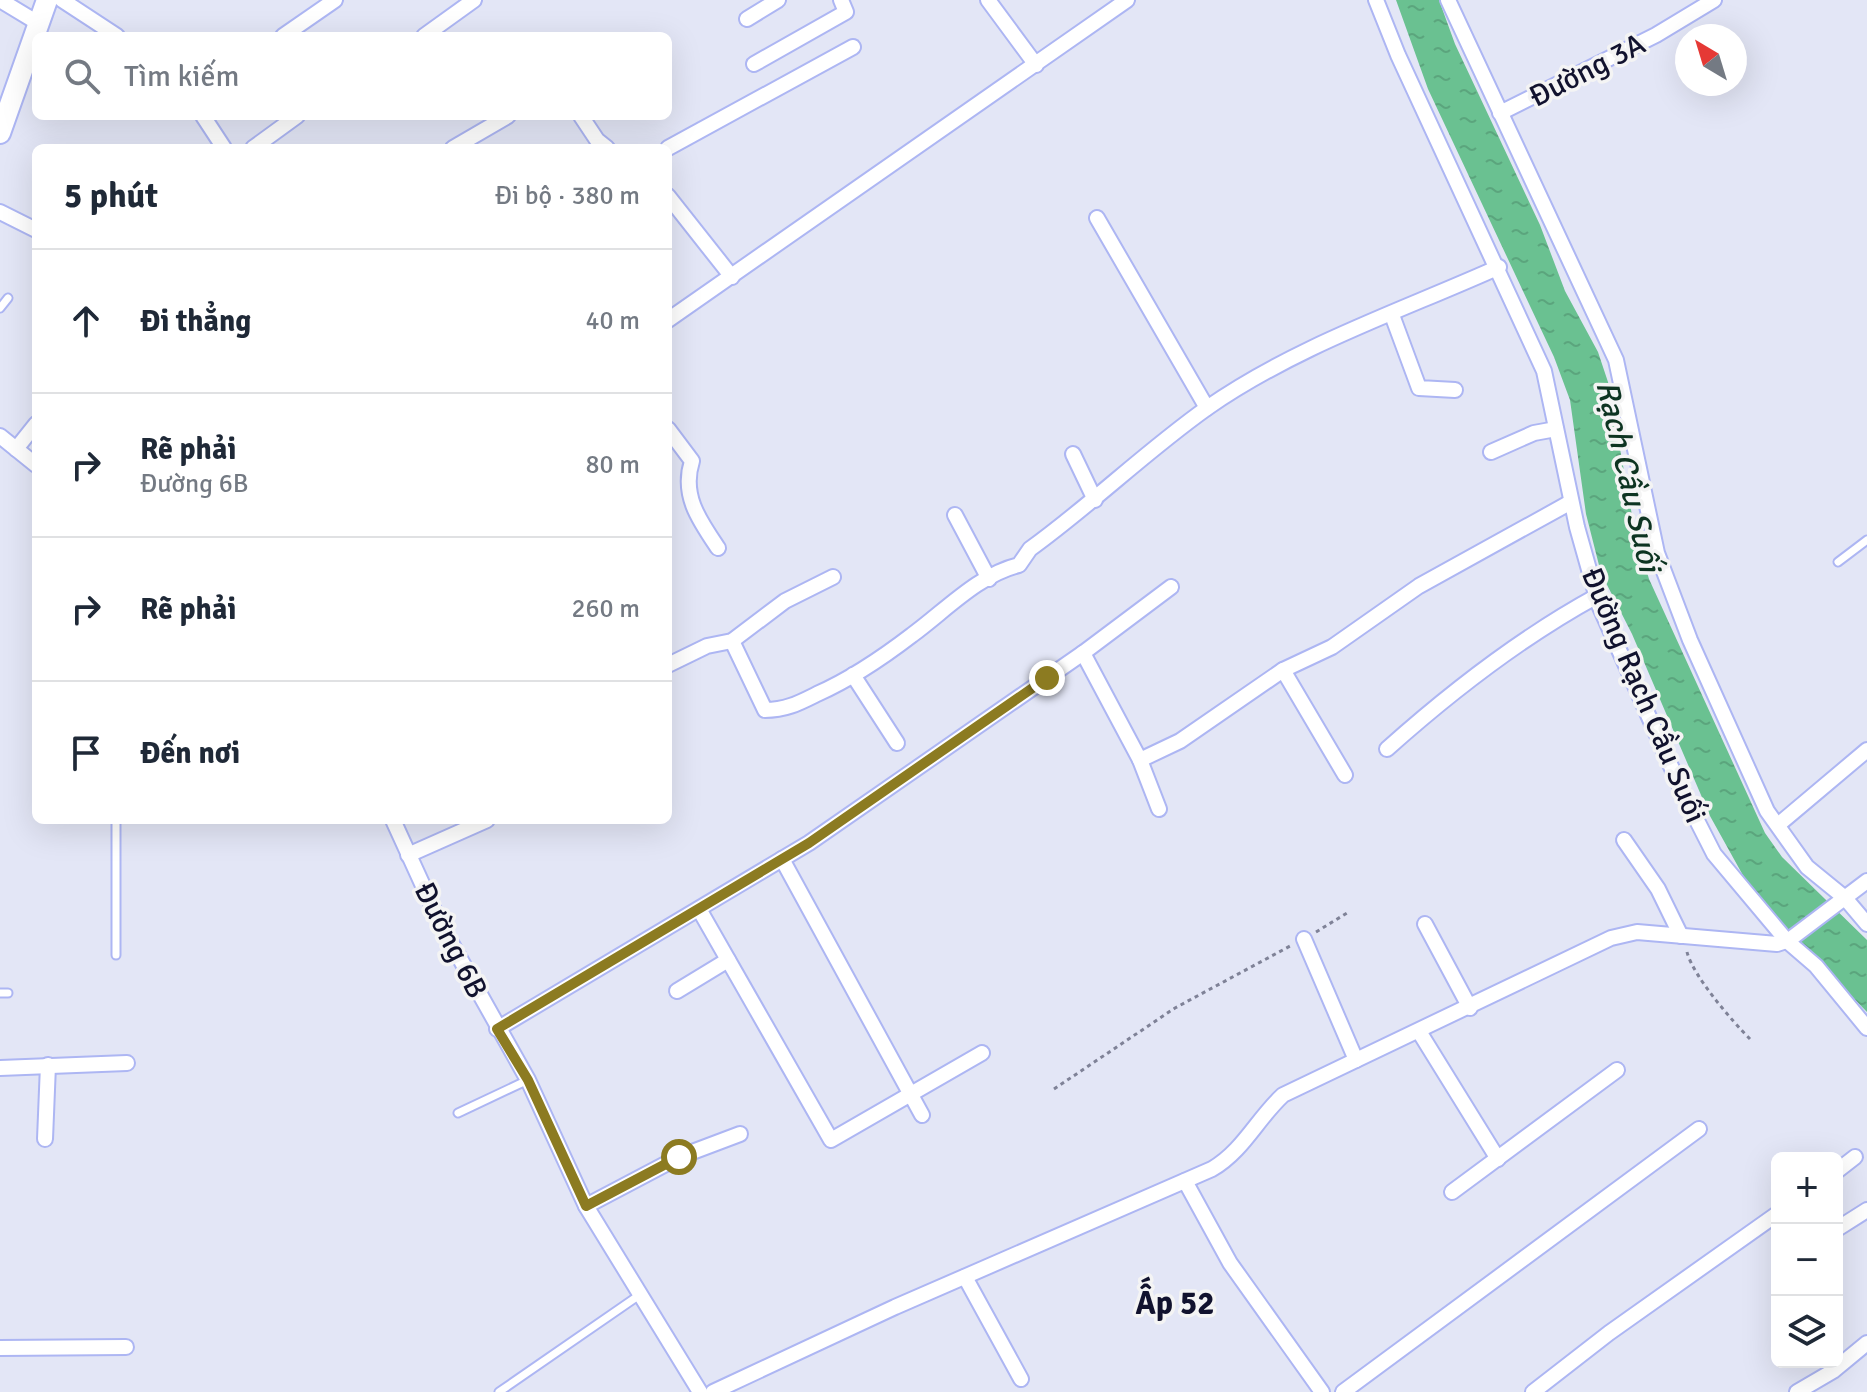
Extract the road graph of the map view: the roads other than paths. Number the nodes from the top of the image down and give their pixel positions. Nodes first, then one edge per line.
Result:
1 (0, 0) edge
2 (47, 0) edge
3 (62, 0) edge
4 (335, 0) edge
5 (474, 0) edge
6 (778, 0) edge
7 (841, 0) edge
8 (988, 0) edge
9 (1127, 0) edge
10 (1376, 0) edge
11 (1448, 0) edge
12 (1714, 0) edge
13 (747, 19) dead end
14 (38, 23) junction
15 (35, 32) edge
16 (111, 32) edge
17 (289, 32) edge
18 (430, 32) edge
19 (32, 40) edge
20 (853, 47) dead end
21 (754, 64) dead end
22 (1036, 65) junction
23 (1500, 113) junction
24 (206, 120) edge
25 (292, 120) edge
26 (501, 120) edge
27 (584, 120) edge
28 (0, 133) edge
29 (221, 144) edge
30 (258, 144) edge
31 (460, 144) edge
32 (604, 144) edge
33 (672, 146) edge
34 (672, 201) edge
35 (0, 212) edge
36 (1097, 218) dead end
37 (32, 228) edge
38 (1499, 267) junction
39 (732, 277) junction
40 (8, 298) dead end
41 (0, 308) edge
42 (1392, 315) junction
43 (672, 317) edge
44 (1455, 390) dead end
45 (1207, 408) junction
46 (32, 429) edge
47 (1556, 429) junction
48 (672, 434) edge
49 (0, 436) edge
50 (16, 449) junction
51 (1491, 452) dead end
52 (1073, 454) dead end
53 (32, 462) edge
54 (1095, 500) junction
55 (1571, 502) junction
56 (955, 515) dead end
57 (1867, 540) edge
58 (718, 548) dead end
59 (1838, 562) dead end
60 (833, 577) dead end
61 (989, 579) junction
62 (1171, 587) dead end
63 (1597, 596) junction
64 (732, 641) junction
65 (1083, 653) junction
66 (672, 663) edge
67 (1283, 670) junction
68 (853, 675) junction
69 (897, 743) dead end
70 (1387, 749) dead end
71 (1867, 750) edge
72 (1140, 760) junction
73 (1345, 775) dead end
74 (1159, 809) dead end
75 (116, 824) edge
76 (395, 824) edge
77 (478, 824) edge
78 (1778, 825) junction
79 (1624, 840) dead end
80 (408, 855) junction
81 (782, 859) junction
82 (1867, 881) edge
83 (1844, 899) junction
84 (699, 909) junction
85 (1425, 924) dead end
86 (1867, 924) edge
87 (1685, 936) junction
88 (1304, 939) road end
89 (1788, 941) junction
90 (116, 955) dead end
91 (728, 960) junction
92 (677, 991) dead end
93 (1470, 1008) junction
94 (1867, 1028) edge
95 (497, 1029) junction
96 (1420, 1033) junction
97 (982, 1053) dead end
98 (1356, 1060) junction
99 (127, 1063) dead end
100 (48, 1065) junction
101 (0, 1068) edge
102 (1617, 1070) dead end
103 (528, 1080) junction
104 (909, 1095) junction
105 (458, 1113) dead end
106 (922, 1115) dead end
107 (1699, 1129) dead end
108 (740, 1134) dead end
109 (45, 1139) dead end
110 (1855, 1157) dead end
111 (1498, 1159) junction
112 (1843, 1166) edge
113 (1185, 1181) junction
114 (1452, 1192) dead end
115 (586, 1206) junction
116 (1867, 1210) edge
117 (1771, 1218) edge
118 (1843, 1225) edge
119 (965, 1277) junction
120 (638, 1296) junction
121 (1867, 1343) edge
122 (126, 1347) dead end
123 (0, 1348) edge
124 (1021, 1379) dead end
125 (499, 1392) edge
126 (700, 1392) edge
127 (713, 1392) edge
128 (1322, 1392) edge
129 (1343, 1392) edge
130 (1533, 1392) edge
131 (1797, 1392) edge

1 - 14 street
2 - 14 main road
3 - 16 street
4 - 17 street
5 - 18 street
6 - 13 street
7 - 21 street
8 - 22 street
9 - 22 street
10 - 38 street
11 - 23 street
12 - 23 street, Đường 3A
14 - 15 main road
19 - 28 main road
20 - 33 street
22 - 39 street
23 - 78 street
24 - 29 street
25 - 30 street
26 - 31 street
27 - 32 street
34 - 39 street
35 - 37 street
36 - 45 street
38 - 42 street
38 - 47 street, Đường Rạch Cầu Suối
39 - 43 street
40 - 41 lane
42 - 44 street
42 - 45 street
45 - 54 street
46 - 50 street
47 - 51 street
47 - 55 street, Đường Rạch Cầu Suối
48 - 58 street
49 - 50 street
50 - 53 street
52 - 54 street
54 - 61 street
55 - 63 street, Đường Rạch Cầu Suối
55 - 67 street
56 - 61 street
57 - 59 lane
60 - 64 street
61 - 68 street
62 - 65 street
63 - 70 street
63 - 89 street, Đường Rạch Cầu Suối
64 - 66 street
64 - 68 street
65 - 72 street
65 - 81 street
67 - 72 street
67 - 73 street
68 - 69 street
71 - 78 street
72 - 74 street
75 - 90 lane
76 - 80 street, Đường 6B
77 - 80 street
78 - 83 street
79 - 87 street
80 - 95 street, Đường 6B
81 - 84 street
81 - 104 street
82 - 83 street
83 - 86 street
83 - 89 street
84 - 91 street
84 - 95 street
85 - 93 street
87 - 89 street
87 - 93 street
88 - 98 street
89 - 94 street, Đường Rạch Cầu Suối
91 - 92 street
91 - 104 street
93 - 96 street
95 - 103 street, Đường 6B
96 - 98 street
96 - 111 street
97 - 104 street
98 - 113 street
99 - 100 street
100 - 101 street
100 - 109 street
102 - 111 street
103 - 105 lane
103 - 115 street, Đường 6B
104 - 106 street
107 - 129 street
108 - 115 street
110 - 112 street
111 - 114 street
113 - 119 street
113 - 128 street
115 - 120 street, Đường 6B
116 - 118 street
117 - 130 street
119 - 124 street
119 - 127 street
120 - 125 lane
120 - 126 street, Đường 6B
121 - 131 street
122 - 123 street

